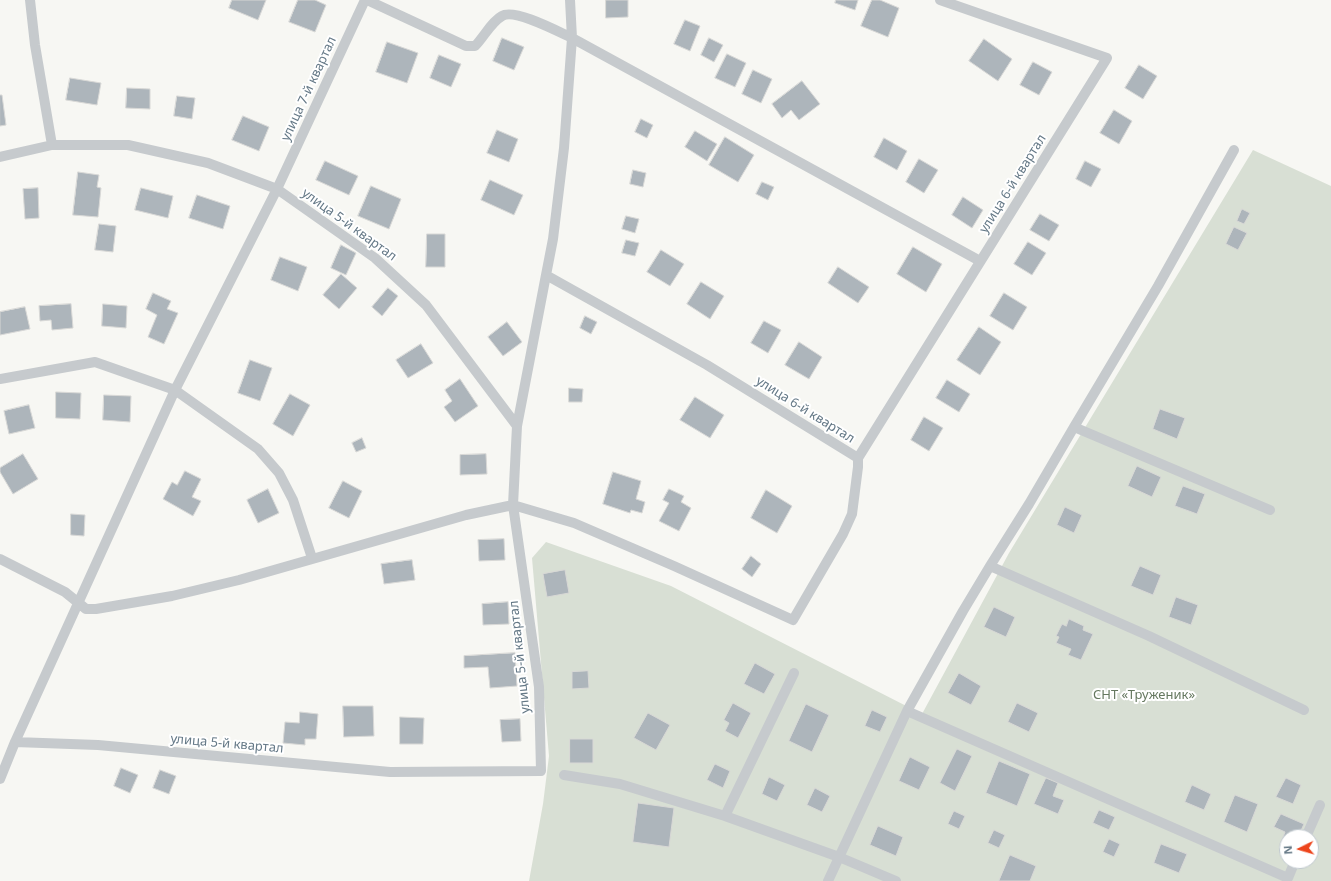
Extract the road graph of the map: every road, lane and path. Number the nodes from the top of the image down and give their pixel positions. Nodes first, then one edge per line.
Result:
1 (30, 0) edge
2 (366, 0) edge
3 (570, 0) edge
4 (940, 0) edge
5 (572, 38) junction
6 (52, 145) junction
7 (1234, 150) dead end
8 (0, 157) edge
9 (277, 189) junction
10 (980, 261) junction
11 (546, 275) junction
12 (0, 379) edge
13 (175, 390) junction
14 (517, 426) junction
15 (1074, 427) junction
16 (858, 458) junction
17 (514, 506) junction
18 (1270, 510) dead end
19 (312, 558) junction
20 (0, 559) edge
21 (990, 566) junction
22 (78, 602) junction
23 (794, 673) dead end
24 (1304, 710) dead end
25 (907, 711) junction
26 (15, 742) junction
27 (564, 775) dead end
28 (0, 779) edge
29 (1320, 805) dead end
30 (725, 816) junction
31 (1310, 829) edge
32 (839, 857) junction
33 (1292, 869) edge
34 (828, 881) edge
35 (896, 881) edge

1 - 6 street
2 - 5 street
2 - 9 street, улица 7-й квартал
3 - 5 street
4 - 10 street, улица 6-й квартал
5 - 10 street
5 - 11 street
6 - 8 street, улица 5-й квартал
6 - 9 street, улица 5-й квартал
7 - 15 street
9 - 13 street, улица 7-й квартал
9 - 14 street, улица 5-й квартал
10 - 16 street, улица 6-й квартал
11 - 14 street
11 - 16 street, улица 6-й квартал
12 - 13 street
13 - 19 street
13 - 22 street, улица 7-й квартал
14 - 17 street, улица 5-й квартал
15 - 18 street
15 - 21 street
16 - 17 street
17 - 19 street
17 - 26 street, улица 5-й квартал
19 - 22 street
20 - 22 street
21 - 24 street
21 - 25 street
22 - 26 street, улица 7-й квартал
23 - 30 street
25 - 32 street
25 - 33 street
26 - 28 street, улица 7-й квартал
27 - 30 street
29 - 31 street
30 - 32 street
32 - 34 street
32 - 35 street

